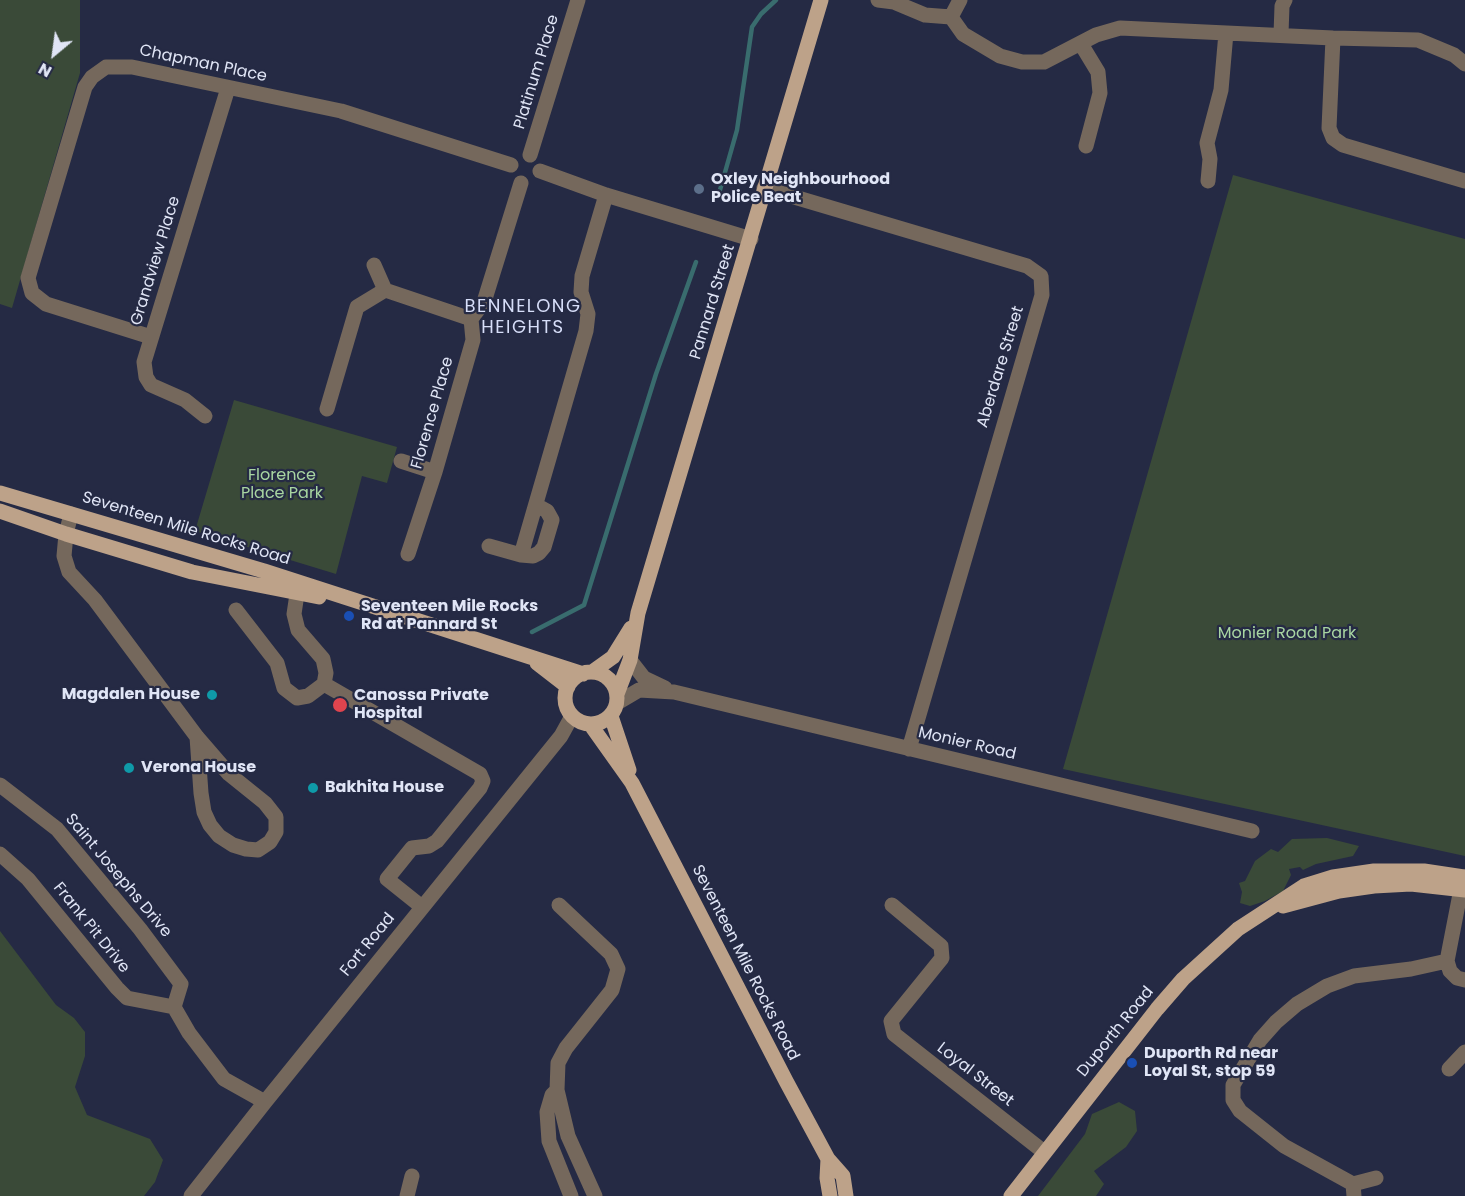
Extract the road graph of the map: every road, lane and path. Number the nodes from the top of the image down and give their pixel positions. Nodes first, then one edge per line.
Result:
1 (578, 0) edge
2 (821, 0) edge
3 (878, 0) edge
4 (960, 0) edge
5 (1285, 0) edge
6 (951, 17) junction
7 (1226, 33) junction
8 (1281, 34) junction
9 (1333, 38) junction
10 (1081, 44) junction
11 (1465, 64) edge
12 (228, 88) junction
13 (1086, 146) dead end
14 (530, 155) junction
15 (511, 165) junction
16 (540, 171) junction
17 (1465, 181) edge
18 (1208, 182) dead end
19 (521, 183) junction
20 (764, 188) junction
21 (606, 195) junction
22 (751, 238) junction
23 (374, 265) dead end
24 (385, 290) junction
25 (471, 319) junction
26 (151, 337) junction
27 (327, 409) dead end
28 (205, 416) dead end
29 (401, 461) dead end
30 (435, 472) junction
31 (0, 493) edge
32 (0, 511) edge
33 (71, 514) junction
34 (66, 534) junction
35 (489, 546) dead end
36 (408, 554) dead end
37 (297, 594) junction
38 (360, 604) junction
39 (236, 610) dead end
40 (638, 613) junction
41 (528, 655) junction
42 (630, 660) junction
43 (587, 673) junction
44 (324, 684) junction
45 (568, 687) junction
46 (674, 692) junction
47 (615, 704) junction
48 (572, 716) junction
49 (590, 724) junction
50 (197, 737) junction
51 (909, 748) junction
52 (632, 783) junction
53 (0, 784) edge
54 (1252, 831) dead end
55 (0, 854) edge
56 (1464, 883) edge
57 (559, 905) dead end
58 (892, 905) dead end
59 (422, 907) junction
60 (1447, 961) junction
61 (1465, 980) edge
62 (174, 1007) junction
63 (1465, 1052) edge
64 (1449, 1069) dead end
65 (557, 1090) junction
66 (265, 1102) junction
67 (1044, 1152) junction
68 (828, 1159) junction
69 (412, 1176) dead end
70 (1376, 1178) dead end
71 (1353, 1190) edge
72 (191, 1196) edge
73 (407, 1196) edge
74 (571, 1196) edge
75 (595, 1196) edge
76 (830, 1196) edge
77 (846, 1196) edge
78 (1011, 1196) edge

1 - 14 street, Platinum Place
2 - 20 main road, Pannard Street
3 - 6 street
4 - 6 street
5 - 8 street
6 - 10 street
7 - 8 street
7 - 10 street
7 - 18 street
8 - 9 street
9 - 11 street
9 - 17 street
10 - 13 street
12 - 15 street, Chapman Place
12 - 26 street, Grandview Place
12 - 26 street, Chapman Place
14 - 15 street
14 - 16 street
15 - 19 street
16 - 19 street
16 - 21 street
19 - 25 street
20 - 22 main road, Pannard Street
20 - 51 street, Aberdare Street
21 - 22 street
21 - 35 street
22 - 40 main road, Pannard Street
23 - 24 street
24 - 25 street
24 - 27 street
25 - 30 street, Florence Place
26 - 28 street, Grandview Place
29 - 30 street
30 - 36 street, Florence Place
31 - 33 main road, Seventeen Mile Rocks Road
32 - 34 main road, Seventeen Mile Rocks Road
33 - 34 street
33 - 38 main road, Seventeen Mile Rocks Road
34 - 37 main road, Seventeen Mile Rocks Road
34 - 50 street
37 - 38 main road, Seventeen Mile Rocks Road
37 - 44 street
38 - 41 main road, Seventeen Mile Rocks Road
39 - 44 street
40 - 42 main road, Pannard Street
40 - 43 main road, Pannard Street
41 - 43 main road, Seventeen Mile Rocks Road
41 - 45 main road, Seventeen Mile Rocks Road
42 - 46 street, Monier Road
42 - 47 main road, Pannard Street
43 - 45 main road
43 - 47 main road
44 - 59 street
45 - 48 main road
46 - 47 street, Monier Road
46 - 51 street, Monier Road
47 - 49 main road
47 - 52 main road, Seventeen Mile Rocks Road
48 - 49 main road
48 - 59 street, Fort Road
49 - 52 main road, Seventeen Mile Rocks Road
50 - 50 street
51 - 54 street, Monier Road
52 - 68 main road, Seventeen Mile Rocks Road
53 - 62 street, Saint Josephs Drive
55 - 62 street, Frank Pit Drive
56 - 60 street
56 - 67 main road, Duporth Road
57 - 65 street
58 - 67 street, Loyal Street
59 - 66 street, Fort Road
60 - 61 street
60 - 71 street
62 - 66 street
63 - 64 street
65 - 74 street
65 - 75 street
66 - 72 street, Fort Road
67 - 78 main road, Duporth Road
68 - 76 main road, Seventeen Mile Rocks Road
68 - 77 main road, Seventeen Mile Rocks Road
69 - 73 street
70 - 71 street

